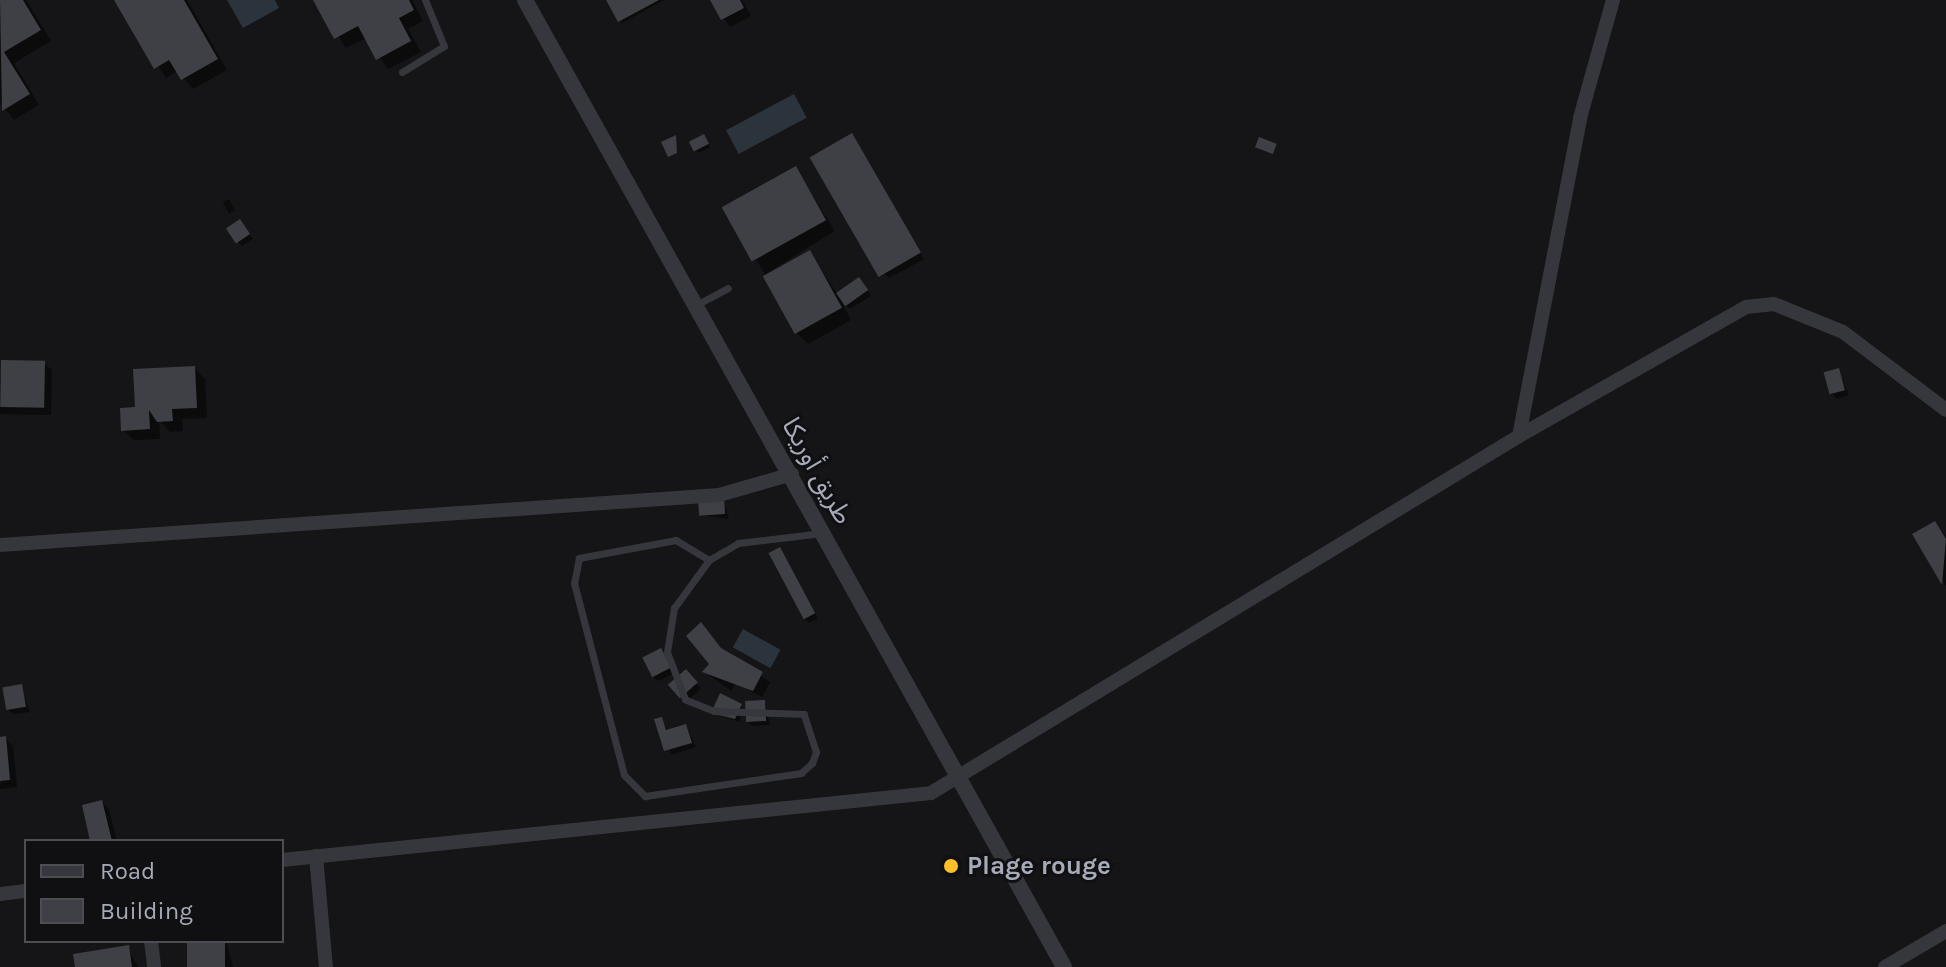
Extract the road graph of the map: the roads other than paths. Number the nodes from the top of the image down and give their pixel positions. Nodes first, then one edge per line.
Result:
1 (425, 0) edge
2 (525, 0) edge
3 (1613, 0) edge
4 (402, 72) dead end
5 (728, 288) dead end
6 (696, 305) junction
7 (1946, 410) edge
8 (1519, 436) junction
9 (792, 474) junction
10 (824, 532) junction
11 (0, 545) edge
12 (709, 560) junction
13 (955, 776) junction
14 (316, 856) junction
15 (284, 860) edge
16 (24, 891) edge
17 (0, 894) edge
18 (1946, 931) edge
19 (151, 943) edge
20 (154, 967) edge
21 (326, 967) edge
22 (1064, 967) edge
23 (1885, 967) edge

1 - 4 lane
2 - 6 street, طريق أوريكا
3 - 8 street
5 - 6 lane
6 - 9 street, طريق أوريكا
7 - 8 street
8 - 13 street
9 - 10 street, طريق أوريكا
9 - 11 street
10 - 12 lane
10 - 13 street, طريق أوريكا
12 - 12 lane
13 - 14 street
13 - 22 street, طريق أوريكا
14 - 15 street
14 - 21 street
16 - 17 street
18 - 23 street
19 - 20 street

